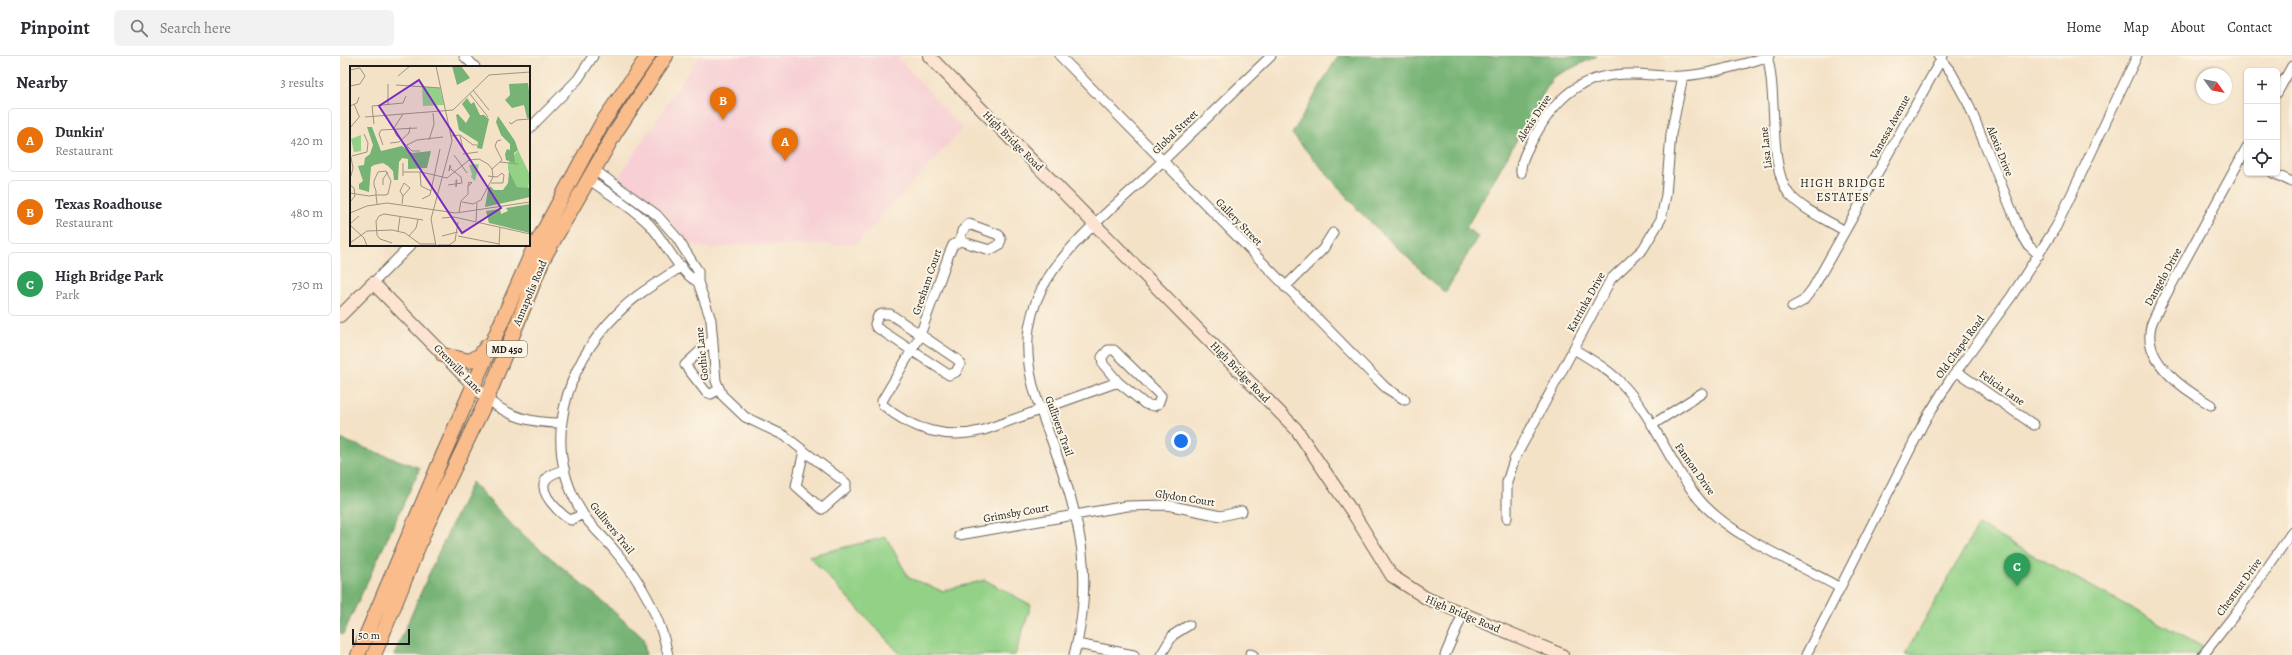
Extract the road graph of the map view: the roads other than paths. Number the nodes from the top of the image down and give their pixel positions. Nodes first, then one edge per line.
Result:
1 (464, 56) edge
2 (593, 56) edge
3 (648, 56) edge
4 (666, 56) edge
5 (929, 56) edge
6 (1060, 56) edge
7 (1271, 56) edge
8 (1768, 56) edge
9 (2137, 56) edge
10 (1941, 57) edge
11 (474, 66) edge
12 (2292, 66) edge
13 (1683, 76) junction
14 (2280, 87) edge
15 (530, 128) edge
16 (1163, 161) junction
17 (2244, 161) edge
18 (1521, 173) dead end
19 (591, 174) junction
20 (2279, 176) edge
21 (2292, 182) edge
22 (1095, 225) junction
23 (1845, 231) junction
24 (1333, 233) dead end
25 (960, 241) dead end
26 (410, 246) edge
27 (2039, 255) junction
28 (682, 266) junction
29 (698, 282) junction
30 (373, 283) junction
31 (1286, 287) junction
32 (1792, 306) dead end
33 (340, 316) edge
34 (921, 335) junction
35 (495, 336) junction
36 (713, 339) junction
37 (1574, 349) junction
38 (912, 352) junction
39 (443, 355) junction
40 (1956, 371) junction
41 (1118, 382) junction
42 (473, 386) junction
43 (719, 389) junction
44 (1702, 393) dead end
45 (487, 399) junction
46 (1405, 400) dead end
47 (2211, 405) dead end
48 (1040, 410) junction
49 (560, 423) junction
50 (1652, 425) junction
51 (2034, 426) dead end
52 (804, 451) junction
53 (564, 470) junction
54 (1242, 511) dead end
55 (583, 514) junction
56 (1077, 514) junction
57 (1507, 518) dead end
58 (2292, 532) edge
59 (959, 535) dead end
60 (1840, 588) junction
61 (1463, 614) junction
62 (1189, 625) dead end
63 (1077, 644) junction
64 (358, 655) edge
65 (374, 655) edge
66 (668, 655) edge
67 (1074, 655) edge
68 (1134, 655) edge
69 (1161, 655) edge
70 (1444, 655) edge
71 (1562, 655) edge
72 (1806, 655) edge
73 (2203, 655) edge

1 - 11 street
2 - 15 street
3 - 35 main road, Annapolis Road / MD 450
4 - 19 main road, Annapolis Road / MD 450
5 - 22 street, High Bridge Road
6 - 16 street, Gallery Street
7 - 16 street, Global Street
8 - 13 street, Alexis Drive
8 - 23 street, Lisa Lane
9 - 27 street, Old Chapel Road
10 - 23 street, Vanessa Avenue
10 - 27 street, Alexis Drive
12 - 14 street
13 - 18 street, Alexis Drive
13 - 37 street, Katrinka Drive
16 - 22 street, Global Street
16 - 31 street, Gallery Street
17 - 47 street, Dangelo Drive
19 - 28 street, Gothic Lane
19 - 29 street, Gothic Lane
19 - 45 main road, Annapolis Road / MD 450
20 - 21 street
22 - 48 street, Gullivers Trail
22 - 61 street, High Bridge Road
23 - 32 street, Vanessa Avenue
24 - 31 street
25 - 34 street, Gresham Court
26 - 30 street
27 - 40 street, Old Chapel Road
28 - 29 street, Gothic Lane
28 - 49 street, Gullivers Trail
29 - 36 street, Gothic Lane
30 - 33 street
30 - 39 street, Grenville Lane
31 - 46 street, Gallery Street
34 - 38 street, Gresham Court
34 - 38 street, Gresham Court
34 - 38 street, Gresham Court
35 - 39 main road
35 - 42 main road, Annapolis Road / MD 450
36 - 43 street, Gothic Lane
36 - 43 street
37 - 50 street, Fannon Drive
37 - 57 street, Katrinka Drive
38 - 48 street, Gresham Court
39 - 42 street, Grenville Lane
40 - 51 street, Felicia Lane
40 - 60 street, Old Chapel Road
41 - 41 street
41 - 48 street
42 - 45 street, Grenville Lane
42 - 64 main road, Annapolis Road / MD 450
43 - 52 street, Gothic Lane
44 - 50 street
45 - 49 street, Grenville Lane
45 - 65 main road, Annapolis Road / MD 450
48 - 56 street, Gullivers Trail
49 - 53 street, Gullivers Trail
50 - 60 street, Fannon Drive
52 - 52 street, Gothic Lane
53 - 55 street, Gullivers Trail
53 - 55 street
54 - 56 street, Glydon Court
55 - 66 street, Gullivers Trail
56 - 59 street, Grimsby Court
56 - 63 street, Gullivers Trail
58 - 73 street, Chestnut Drive
60 - 72 street, Old Chapel Road
61 - 70 street
61 - 71 street, High Bridge Road
62 - 69 street
63 - 67 street, Gullivers Trail
63 - 68 street

